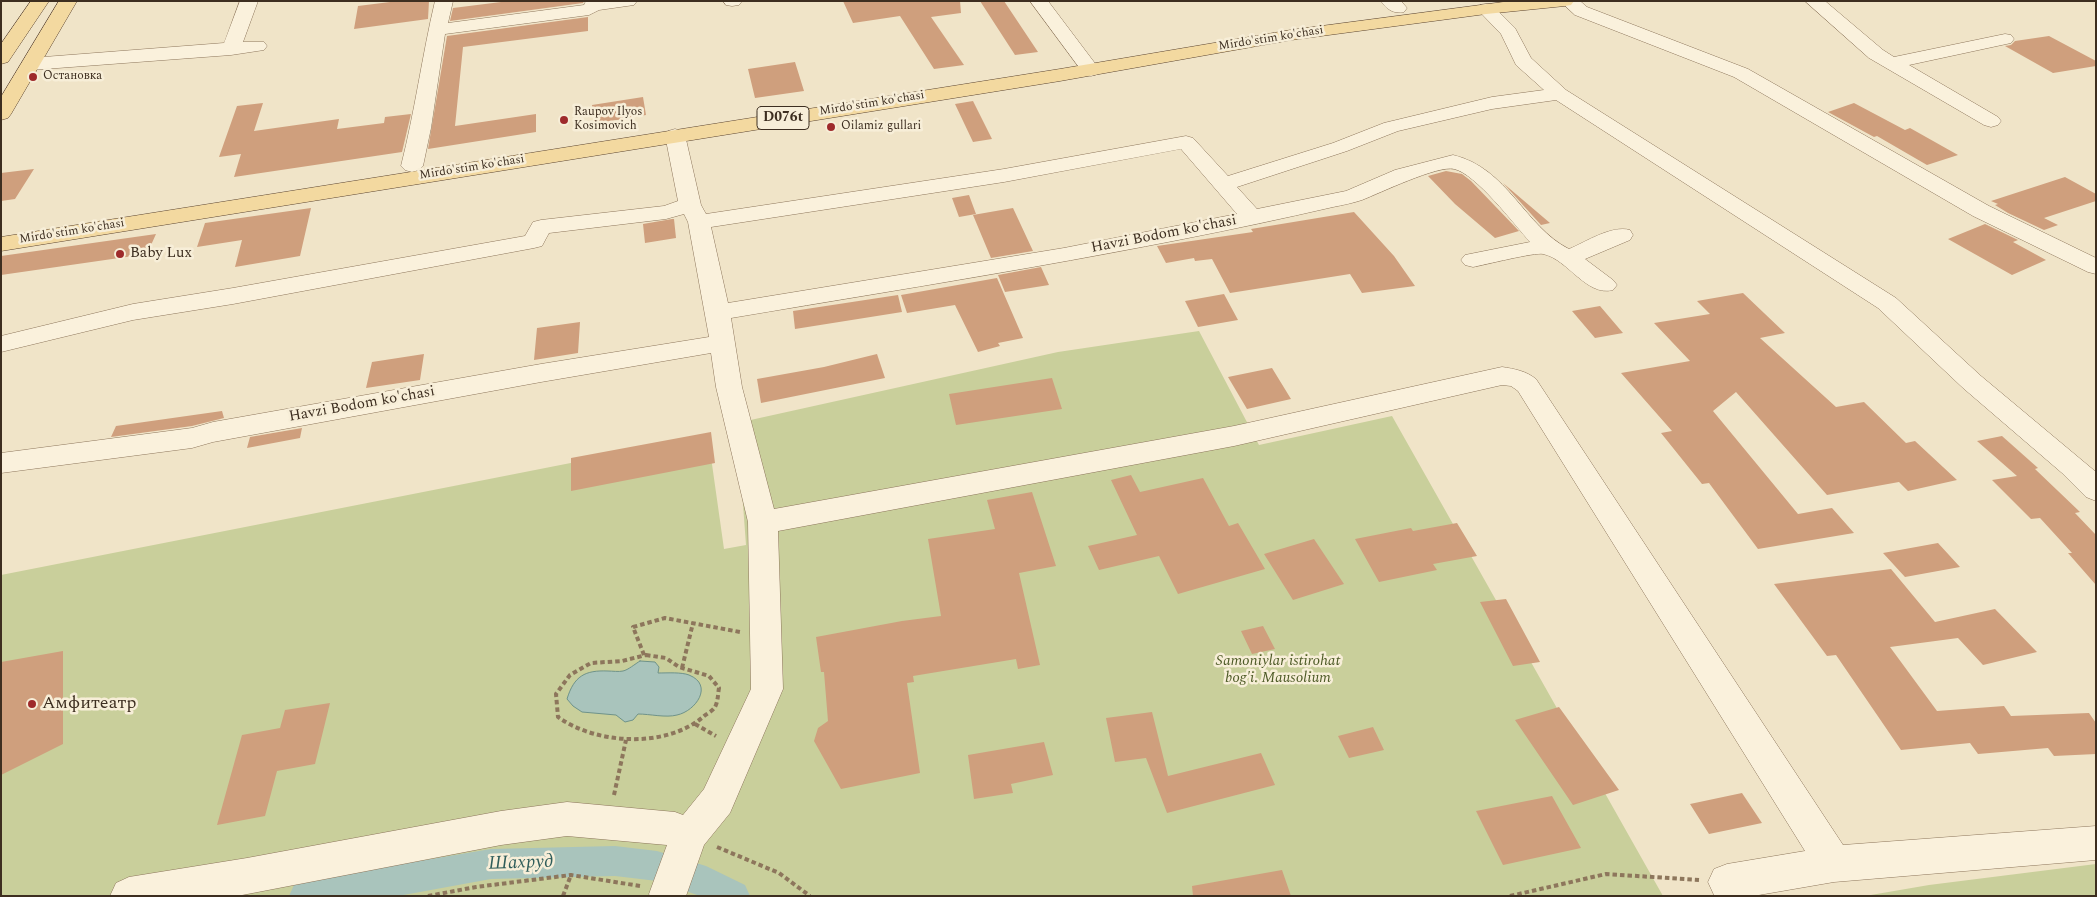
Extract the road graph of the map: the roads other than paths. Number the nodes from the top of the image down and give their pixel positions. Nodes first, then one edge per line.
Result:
1 (40, 1) edge
2 (68, 1) edge
3 (249, 1) edge
4 (444, 1) edge
5 (628, 1) edge
6 (1038, 1) edge
7 (1462, 1) edge
8 (1565, 1) edge
9 (1569, 1) edge
10 (1814, 1) edge
11 (595, 4) edge
12 (1394, 5) edge
13 (1486, 9) junction
14 (437, 30) junction
15 (2005, 39) dead end
16 (258, 46) dead end
17 (231, 49) junction
18 (1, 58) edge
19 (1892, 63) junction
20 (31, 64) junction
21 (1086, 64) junction
22 (1559, 94) junction
23 (1, 114) edge
24 (1991, 121) dead end
25 (675, 135) junction
26 (412, 166) junction
27 (1225, 184) junction
28 (695, 213) junction
29 (1252, 217) junction
30 (1, 229) edge
31 (1622, 235) dead end
32 (1, 244) edge
33 (1545, 246) junction
34 (1568, 258) junction
35 (1473, 260) dead end
36 (2096, 267) edge
37 (1605, 285) dead end
38 (718, 312) junction
39 (722, 343) junction
40 (1, 344) edge
41 (1, 463) edge
42 (2096, 490) edge
43 (763, 535) junction
44 (2096, 843) edge
45 (1834, 864) junction
46 (1727, 882) road end
47 (129, 896) edge

1 - 18 main road
2 - 20 main road
3 - 17 street
4 - 14 street
5 - 11 street
6 - 21 street
7 - 12 main road, Mirdo'stim ko'chasi / D076t
8 - 13 main road, Mirdo'stim ko'chasi / D076t
9 - 36 street
10 - 19 street
11 - 14 street
12 - 21 main road, Mirdo'stim ko'chasi / D076t
13 - 21 main road, Mirdo'stim ko'chasi / D076t
13 - 22 street
14 - 26 street
15 - 19 street
16 - 17 street
17 - 20 street
19 - 24 street
20 - 23 main road
21 - 25 main road, Mirdo'stim ko'chasi / D076t
21 - 26 main road, Mirdo'stim ko'chasi / D076t
22 - 27 street
22 - 42 street
25 - 28 street
25 - 32 main road, Mirdo'stim ko'chasi / D076t
26 - 30 main road, Mirdo'stim ko'chasi / D076t
27 - 28 street
27 - 29 street
28 - 38 street
28 - 40 street
29 - 33 street, Havzi Bodom ko'chasi
29 - 38 street, Havzi Bodom ko'chasi
31 - 34 street
33 - 34 street, Havzi Bodom ko'chasi
33 - 35 street
34 - 37 street, Havzi Bodom ko'chasi
38 - 39 street
39 - 41 street, Havzi Bodom ko'chasi
39 - 43 street
43 - 45 street
43 - 47 street
44 - 45 street
45 - 46 street

